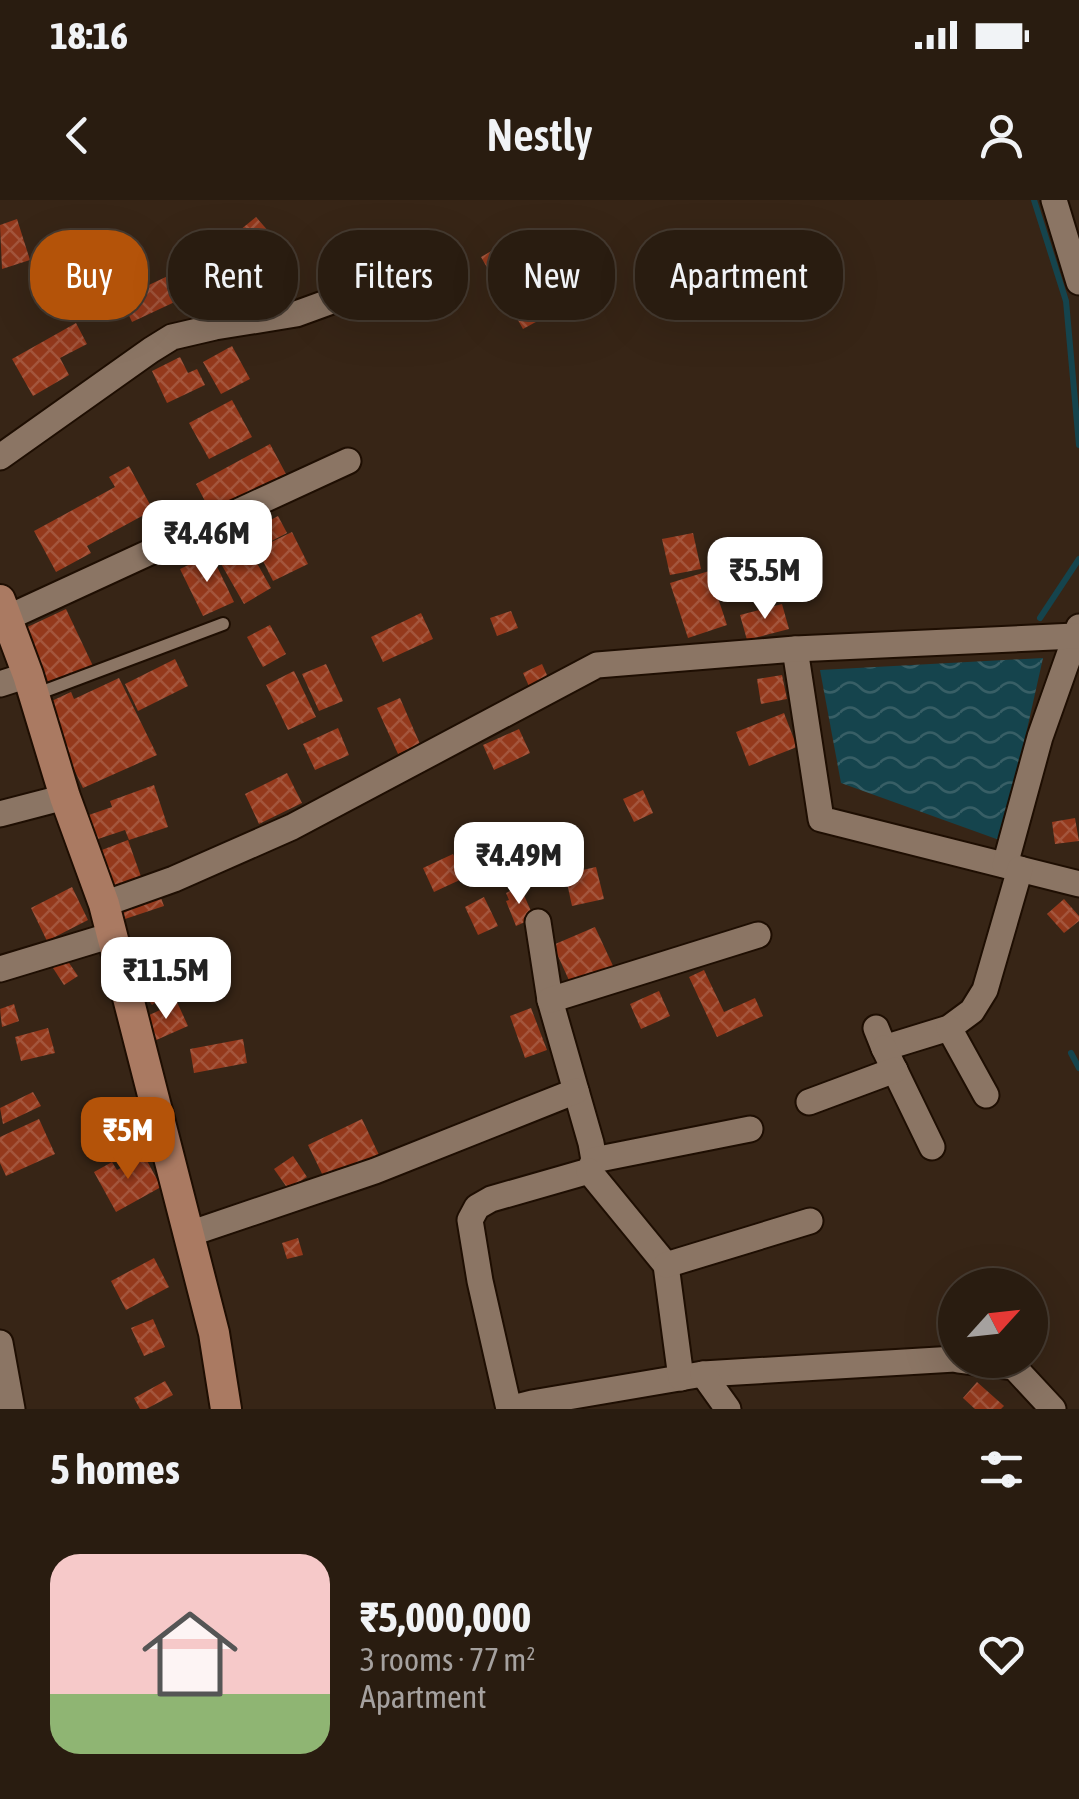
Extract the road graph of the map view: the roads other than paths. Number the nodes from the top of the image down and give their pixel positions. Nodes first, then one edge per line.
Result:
1 (1054, 200) edge
2 (1079, 282) edge
3 (318, 306) edge
4 (0, 457) edge
5 (348, 461) dead end
6 (4, 609) edge
7 (223, 624) dead end
8 (1077, 632) edge
9 (795, 648) junction
10 (21, 685) edge
11 (65, 797) junction
12 (0, 814) edge
13 (1012, 867) junction
14 (1079, 884) edge
15 (104, 904) junction
16 (538, 922) dead end
17 (758, 935) dead end
18 (112, 936) junction
19 (0, 969) edge
20 (550, 1000) junction
21 (950, 1028) junction
22 (885, 1049) junction
23 (576, 1091) junction
24 (986, 1095) dead end
25 (809, 1102) dead end
26 (750, 1129) dead end
27 (932, 1147) dead end
28 (592, 1165) junction
29 (810, 1220) dead end
30 (189, 1234) junction
31 (666, 1265) junction
32 (0, 1343) edge
33 (938, 1361) edge
34 (692, 1376) junction
35 (1024, 1378) edge
36 (12, 1409) edge
37 (226, 1409) edge
38 (728, 1409) edge
39 (1053, 1409) edge

1 - 2 street
3 - 4 street
5 - 6 street
6 - 10 street
7 - 10 lane
8 - 9 street
8 - 13 street
9 - 13 street
9 - 15 street
10 - 11 street
11 - 12 street
11 - 15 street
13 - 14 street
13 - 21 street
15 - 18 street
16 - 20 street
17 - 20 street
18 - 19 street
18 - 30 street
20 - 23 street
21 - 22 street
21 - 24 street
22 - 25 street
22 - 27 street
23 - 28 street
23 - 30 street
26 - 28 street
28 - 31 street
28 - 34 street
29 - 31 street
30 - 37 street
31 - 34 street
32 - 36 street
33 - 34 street
34 - 38 street
35 - 39 street

